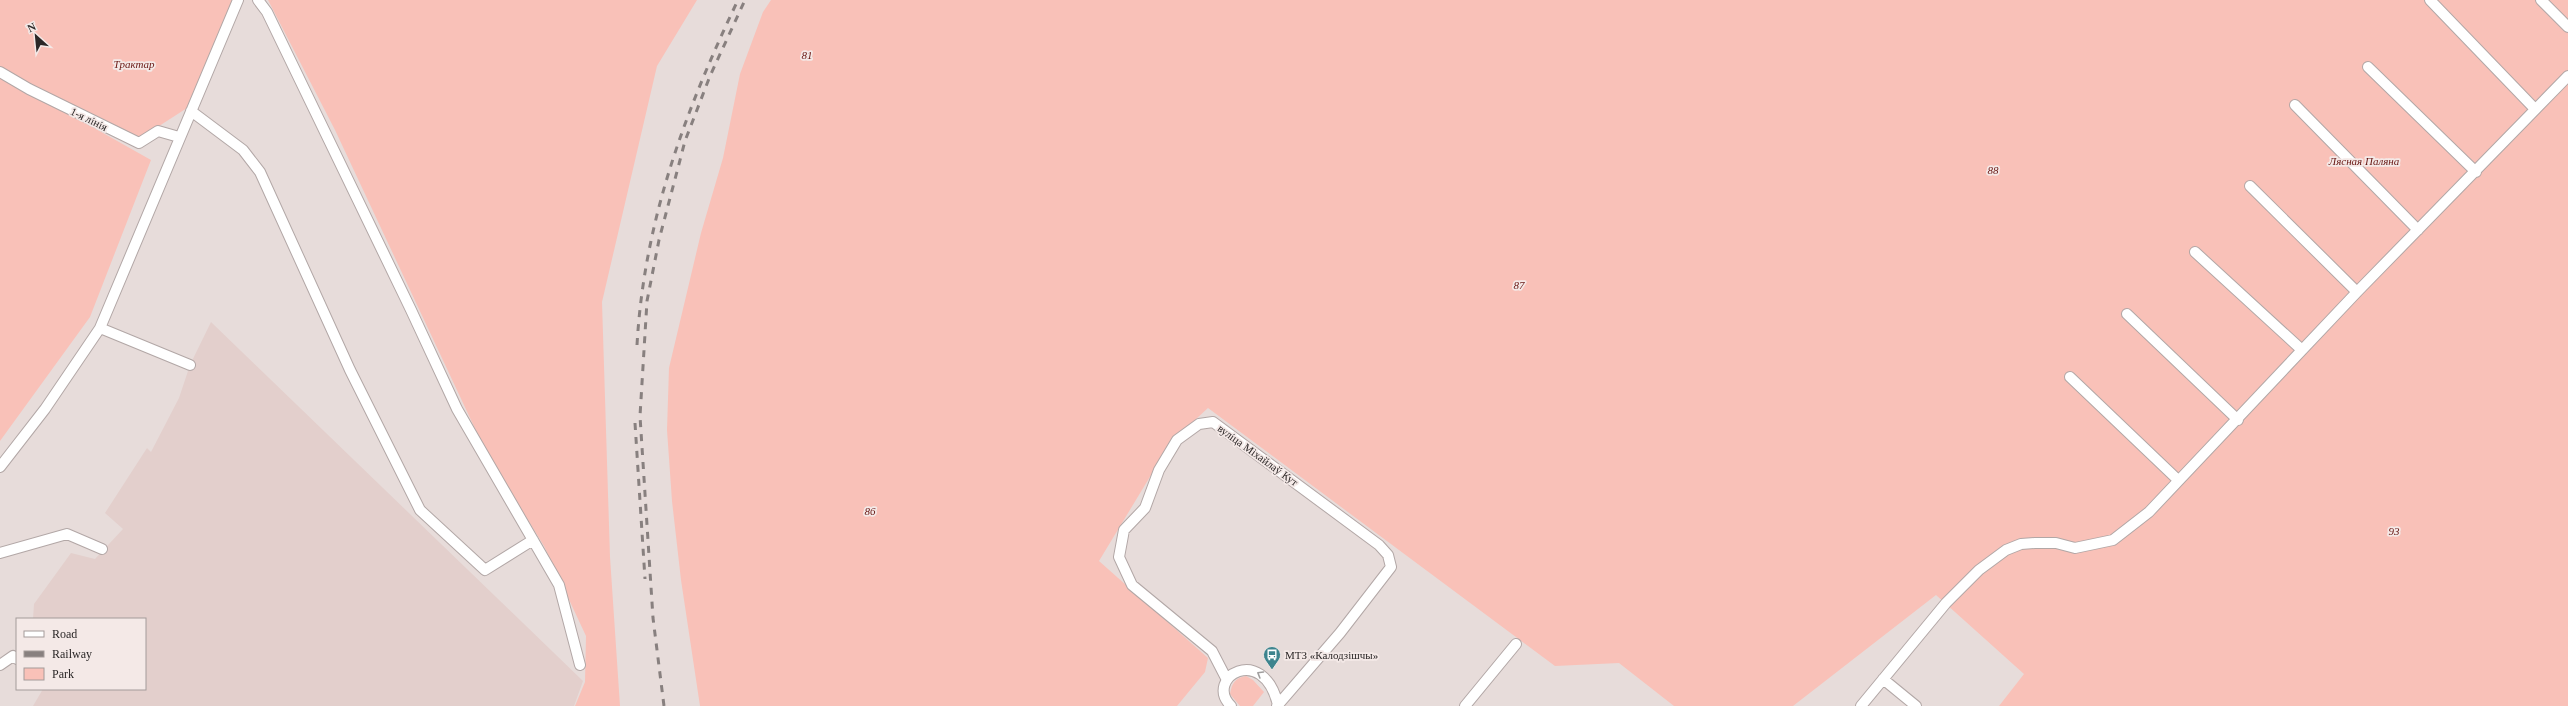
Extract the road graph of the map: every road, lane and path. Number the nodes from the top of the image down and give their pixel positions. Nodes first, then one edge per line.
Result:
1 (238, 0) edge
2 (258, 0) edge
3 (2430, 0) edge
4 (2541, 0) edge
5 (2568, 27) edge
6 (2368, 67) dead end
7 (0, 72) edge
8 (2568, 76) edge
9 (2295, 105) dead end
10 (2535, 109) junction
11 (190, 111) junction
12 (179, 137) junction
13 (2476, 172) junction
14 (2250, 186) dead end
15 (2418, 230) junction
16 (2195, 252) dead end
17 (2357, 292) junction
18 (2127, 314) dead end
19 (100, 328) junction
20 (2302, 350) junction
21 (190, 365) dead end
22 (2070, 377) dead end
23 (2238, 420) junction
24 (0, 467) edge
25 (2178, 480) junction
26 (532, 540) junction
27 (102, 549) dead end
28 (0, 553) edge
29 (1516, 644) dead end
30 (16, 658) edge
31 (0, 665) edge
32 (580, 665) dead end
33 (1883, 679) junction
34 (1227, 680) junction
35 (1277, 705) edge
36 (1231, 706) edge
37 (1465, 706) edge
38 (1861, 706) edge
39 (1916, 706) edge

1 - 11 street
2 - 26 street
3 - 10 street
4 - 5 street
6 - 13 street
7 - 12 street, 1-я лінія
8 - 10 street
9 - 15 street
10 - 13 street
11 - 12 street
11 - 26 street
12 - 19 street
13 - 15 street
14 - 17 street
15 - 17 street
16 - 20 street
17 - 20 street
18 - 23 street
19 - 21 street
19 - 24 street
20 - 23 street
22 - 25 street
23 - 25 street
25 - 33 street
26 - 32 street
27 - 28 street
29 - 37 street
30 - 31 street
33 - 38 street
33 - 39 street
35 -> 34 street
34 - 35 street, вуліца Міхайлаў Кут
34 - 36 street

